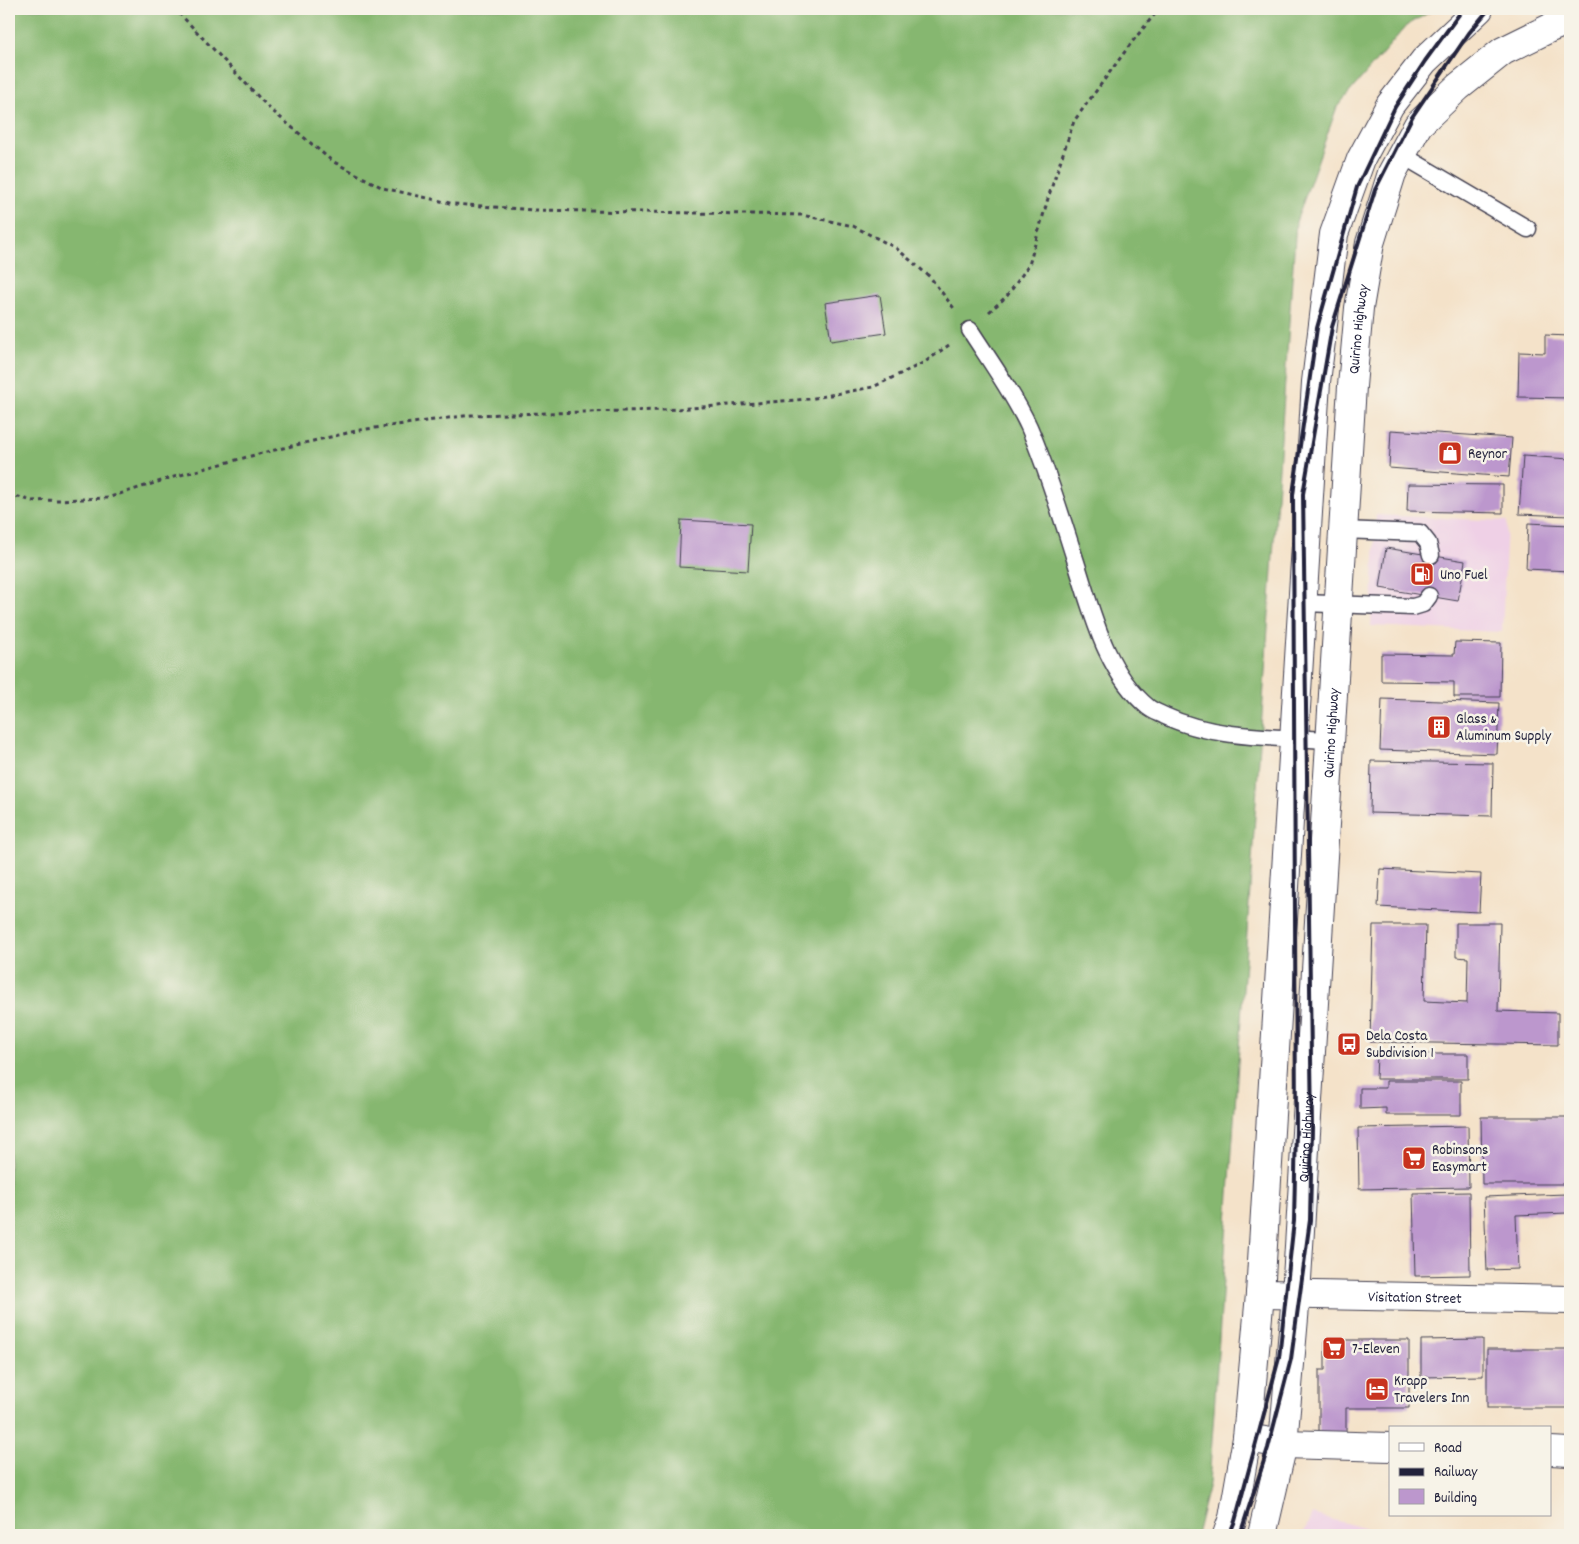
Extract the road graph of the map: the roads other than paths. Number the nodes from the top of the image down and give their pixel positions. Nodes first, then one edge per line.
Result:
1 (1479, 9) edge
2 (1570, 20) edge
3 (1402, 155) junction
4 (1528, 229) dead end
5 (970, 330) road end
6 (1342, 530) junction
7 (1431, 556) dead end
8 (1429, 596) dead end
9 (1303, 603) junction
10 (1337, 604) junction
11 (1295, 738) junction
12 (1329, 740) junction
13 (1260, 1294) junction
14 (1296, 1295) junction
15 (1570, 1300) edge
16 (1247, 1438) junction
17 (1283, 1444) junction
18 (1389, 1447) edge
19 (1552, 1451) edge
20 (1570, 1452) edge
21 (1227, 1535) edge
22 (1262, 1535) edge

1 - 9 main road
2 - 3 main road, Quirino Highway
3 - 4 lane
3 - 6 main road, Quirino Highway
5 - 11 lane
6 - 7 lane
6 - 10 main road, Quirino Highway
8 - 10 lane
9 - 10 lane
9 - 11 main road
10 - 12 main road, Quirino Highway
11 - 12 lane
11 - 13 main road
12 - 14 main road, Quirino Highway
13 - 14 main road, Visitation Street
13 - 16 main road
14 - 15 main road, Visitation Street
14 - 17 main road, Quirino Highway
16 - 17 main road
16 - 21 main road
17 - 18 main road
17 - 22 main road, Quirino Highway
19 - 20 main road

